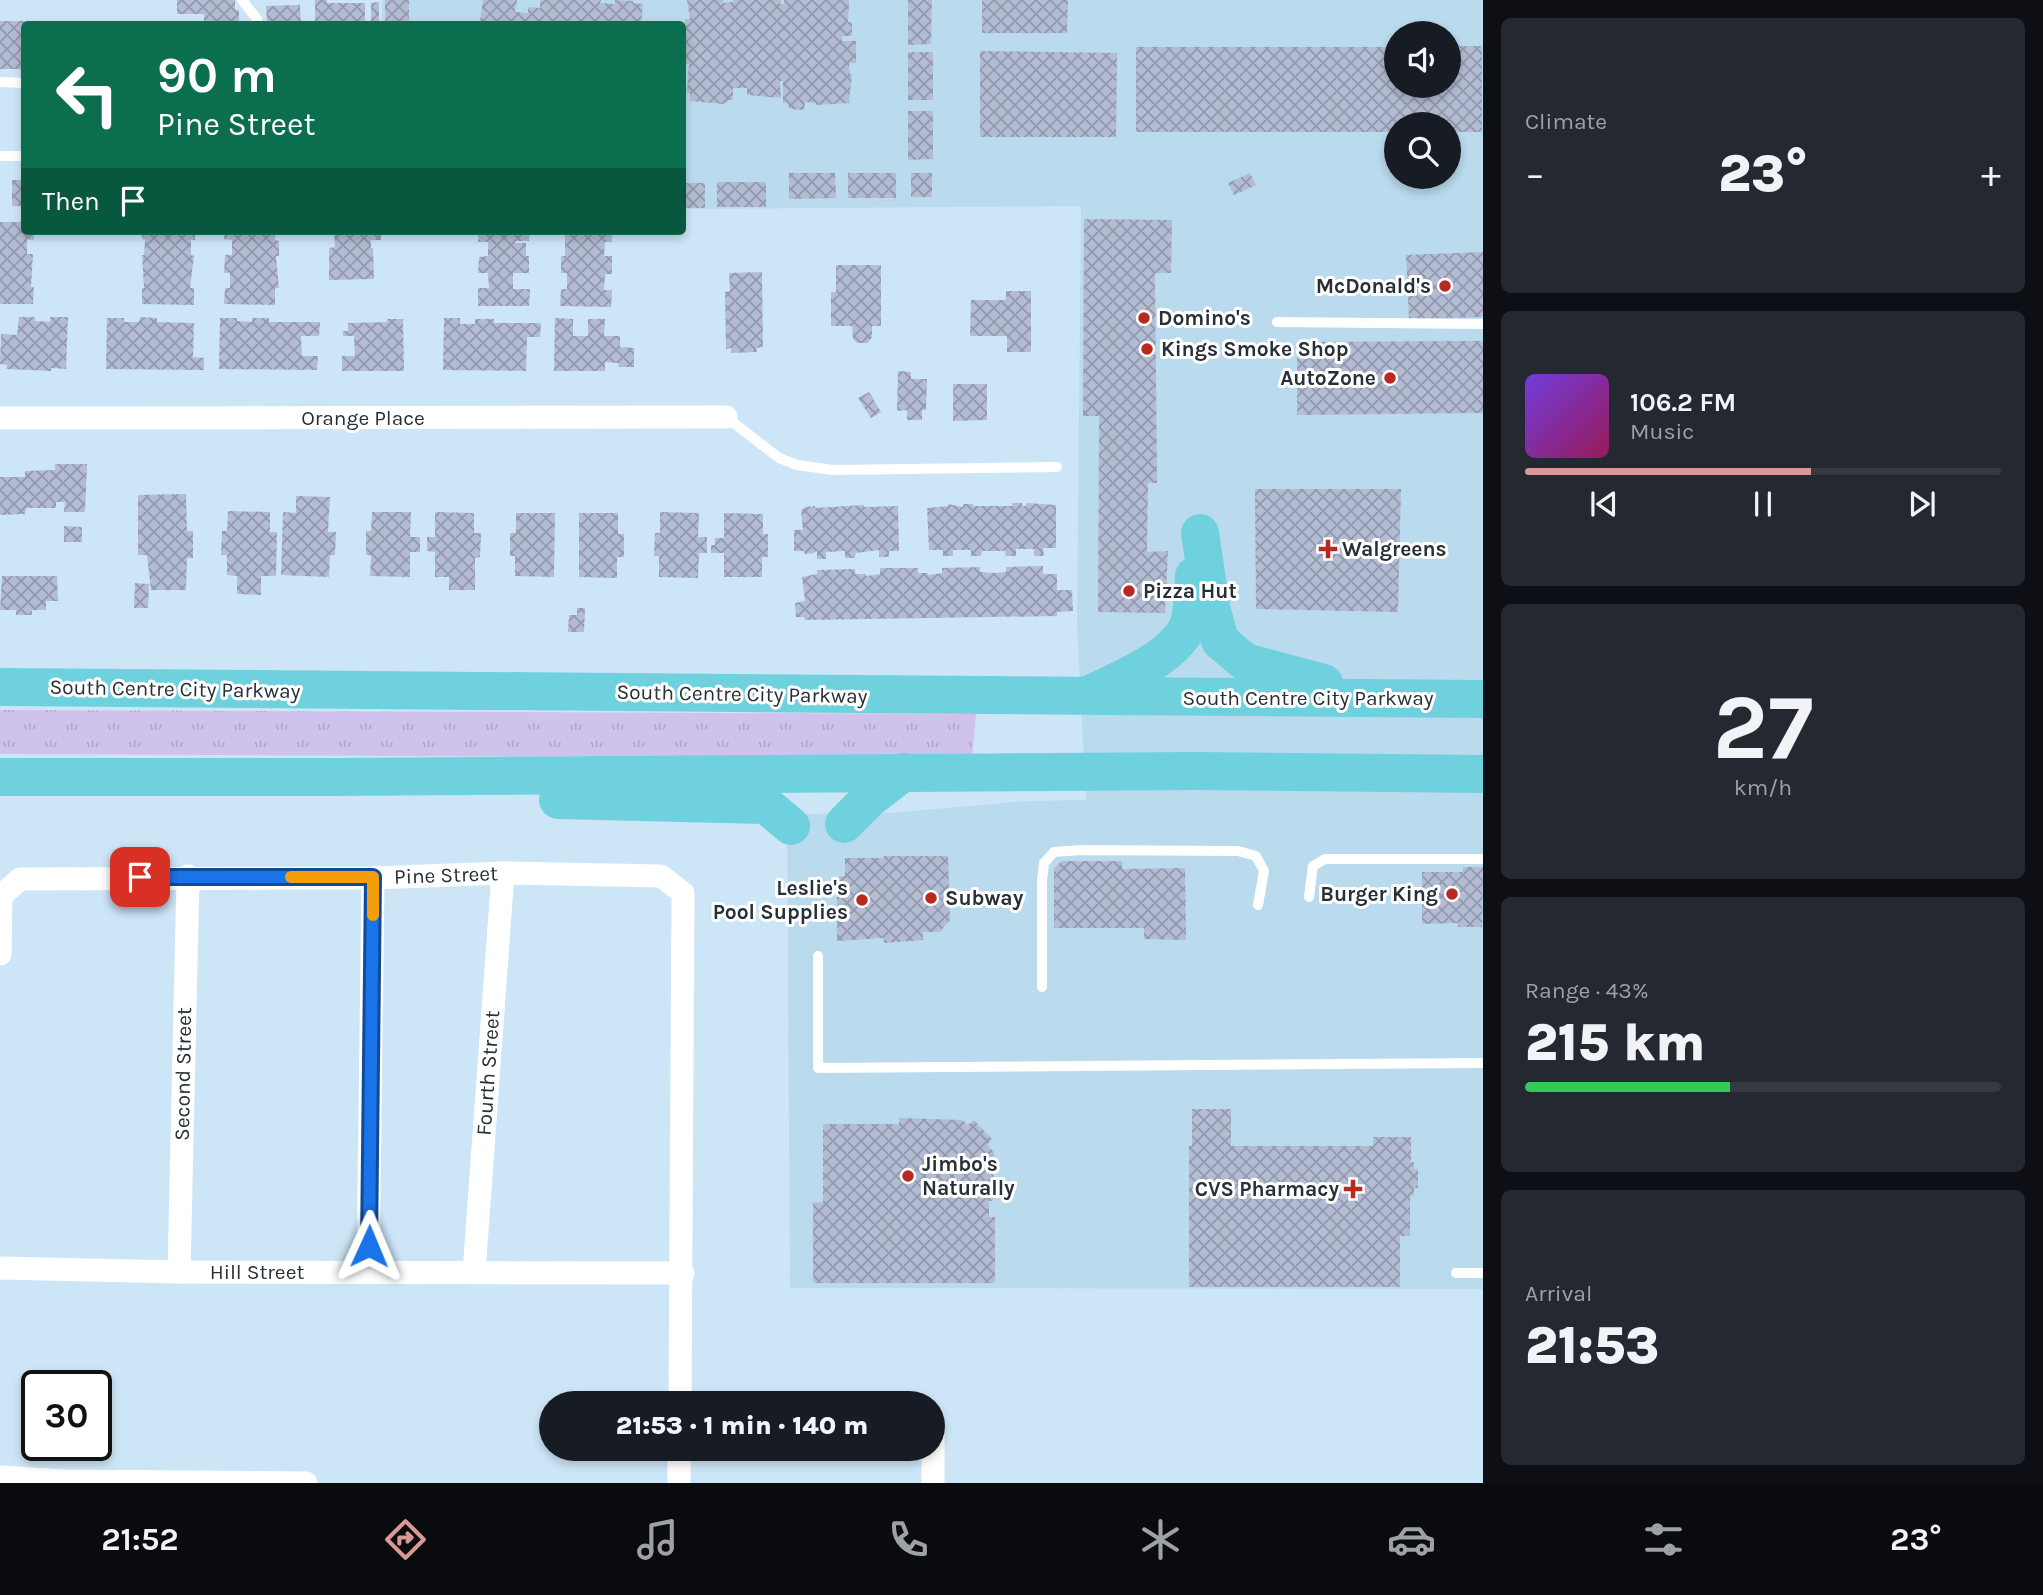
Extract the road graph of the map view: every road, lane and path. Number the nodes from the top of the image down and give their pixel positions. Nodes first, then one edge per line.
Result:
1 (242, 0) edge
2 (257, 21) edge
3 (0, 82) edge
4 (21, 83) edge
5 (0, 156) edge
6 (21, 156) edge
7 (1277, 322) dead end
8 (1483, 324) edge
9 (726, 417) joint
10 (0, 418) edge
11 (1058, 467) dead end
12 (0, 687) edge
13 (1374, 696) junction
14 (1082, 697) junction
15 (1483, 699) edge
16 (904, 772) junction
17 (1483, 774) edge
18 (0, 777) edge
19 (333, 778) junction
20 (844, 824) dead end
21 (791, 826) dead end
22 (1483, 859) edge
23 (503, 873) junction
24 (188, 876) junction
25 (373, 877) junction
26 (1309, 897) dead end
27 (1258, 905) dead end
28 (0, 954) edge
29 (818, 956) dead end
30 (1042, 987) dead end
31 (1483, 1063) edge
32 (0, 1268) edge
33 (179, 1272) junction
34 (474, 1272) junction
35 (368, 1273) junction
36 (683, 1273) junction
37 (1456, 1273) dead end
38 (1483, 1273) edge
39 (680, 1391) edge
40 (680, 1461) edge
41 (933, 1461) edge
42 (0, 1478) edge
43 (306, 1483) edge
44 (679, 1483) edge
45 (933, 1483) edge

1 - 2 lane
3 - 4 lane
5 - 6 lane
7 - 8 lane
9 - 10 street, Orange Place
9 - 11 lane
12 - 14 highway, South Centre City Parkway
13 - 14 highway, South Centre City Parkway
13 - 14 highway
13 - 15 highway, South Centre City Parkway
16 - 17 highway
16 - 19 highway
16 - 20 highway
18 - 19 highway
19 - 21 highway
22 - 26 lane
23 - 25 street, Pine Street
23 - 34 street, Fourth Street
23 - 36 street, Pine Street
24 - 25 street, Pine Street
24 - 28 street, Pine Street
24 - 33 street, Second Street
25 - 35 street
27 - 30 lane
29 - 31 lane
32 - 33 street, Hill Street
33 - 35 street, Hill Street
34 - 35 street, Hill Street
34 - 36 street, Hill Street
36 - 39 street
37 - 38 lane
40 - 44 street
41 - 45 street
42 - 43 street

